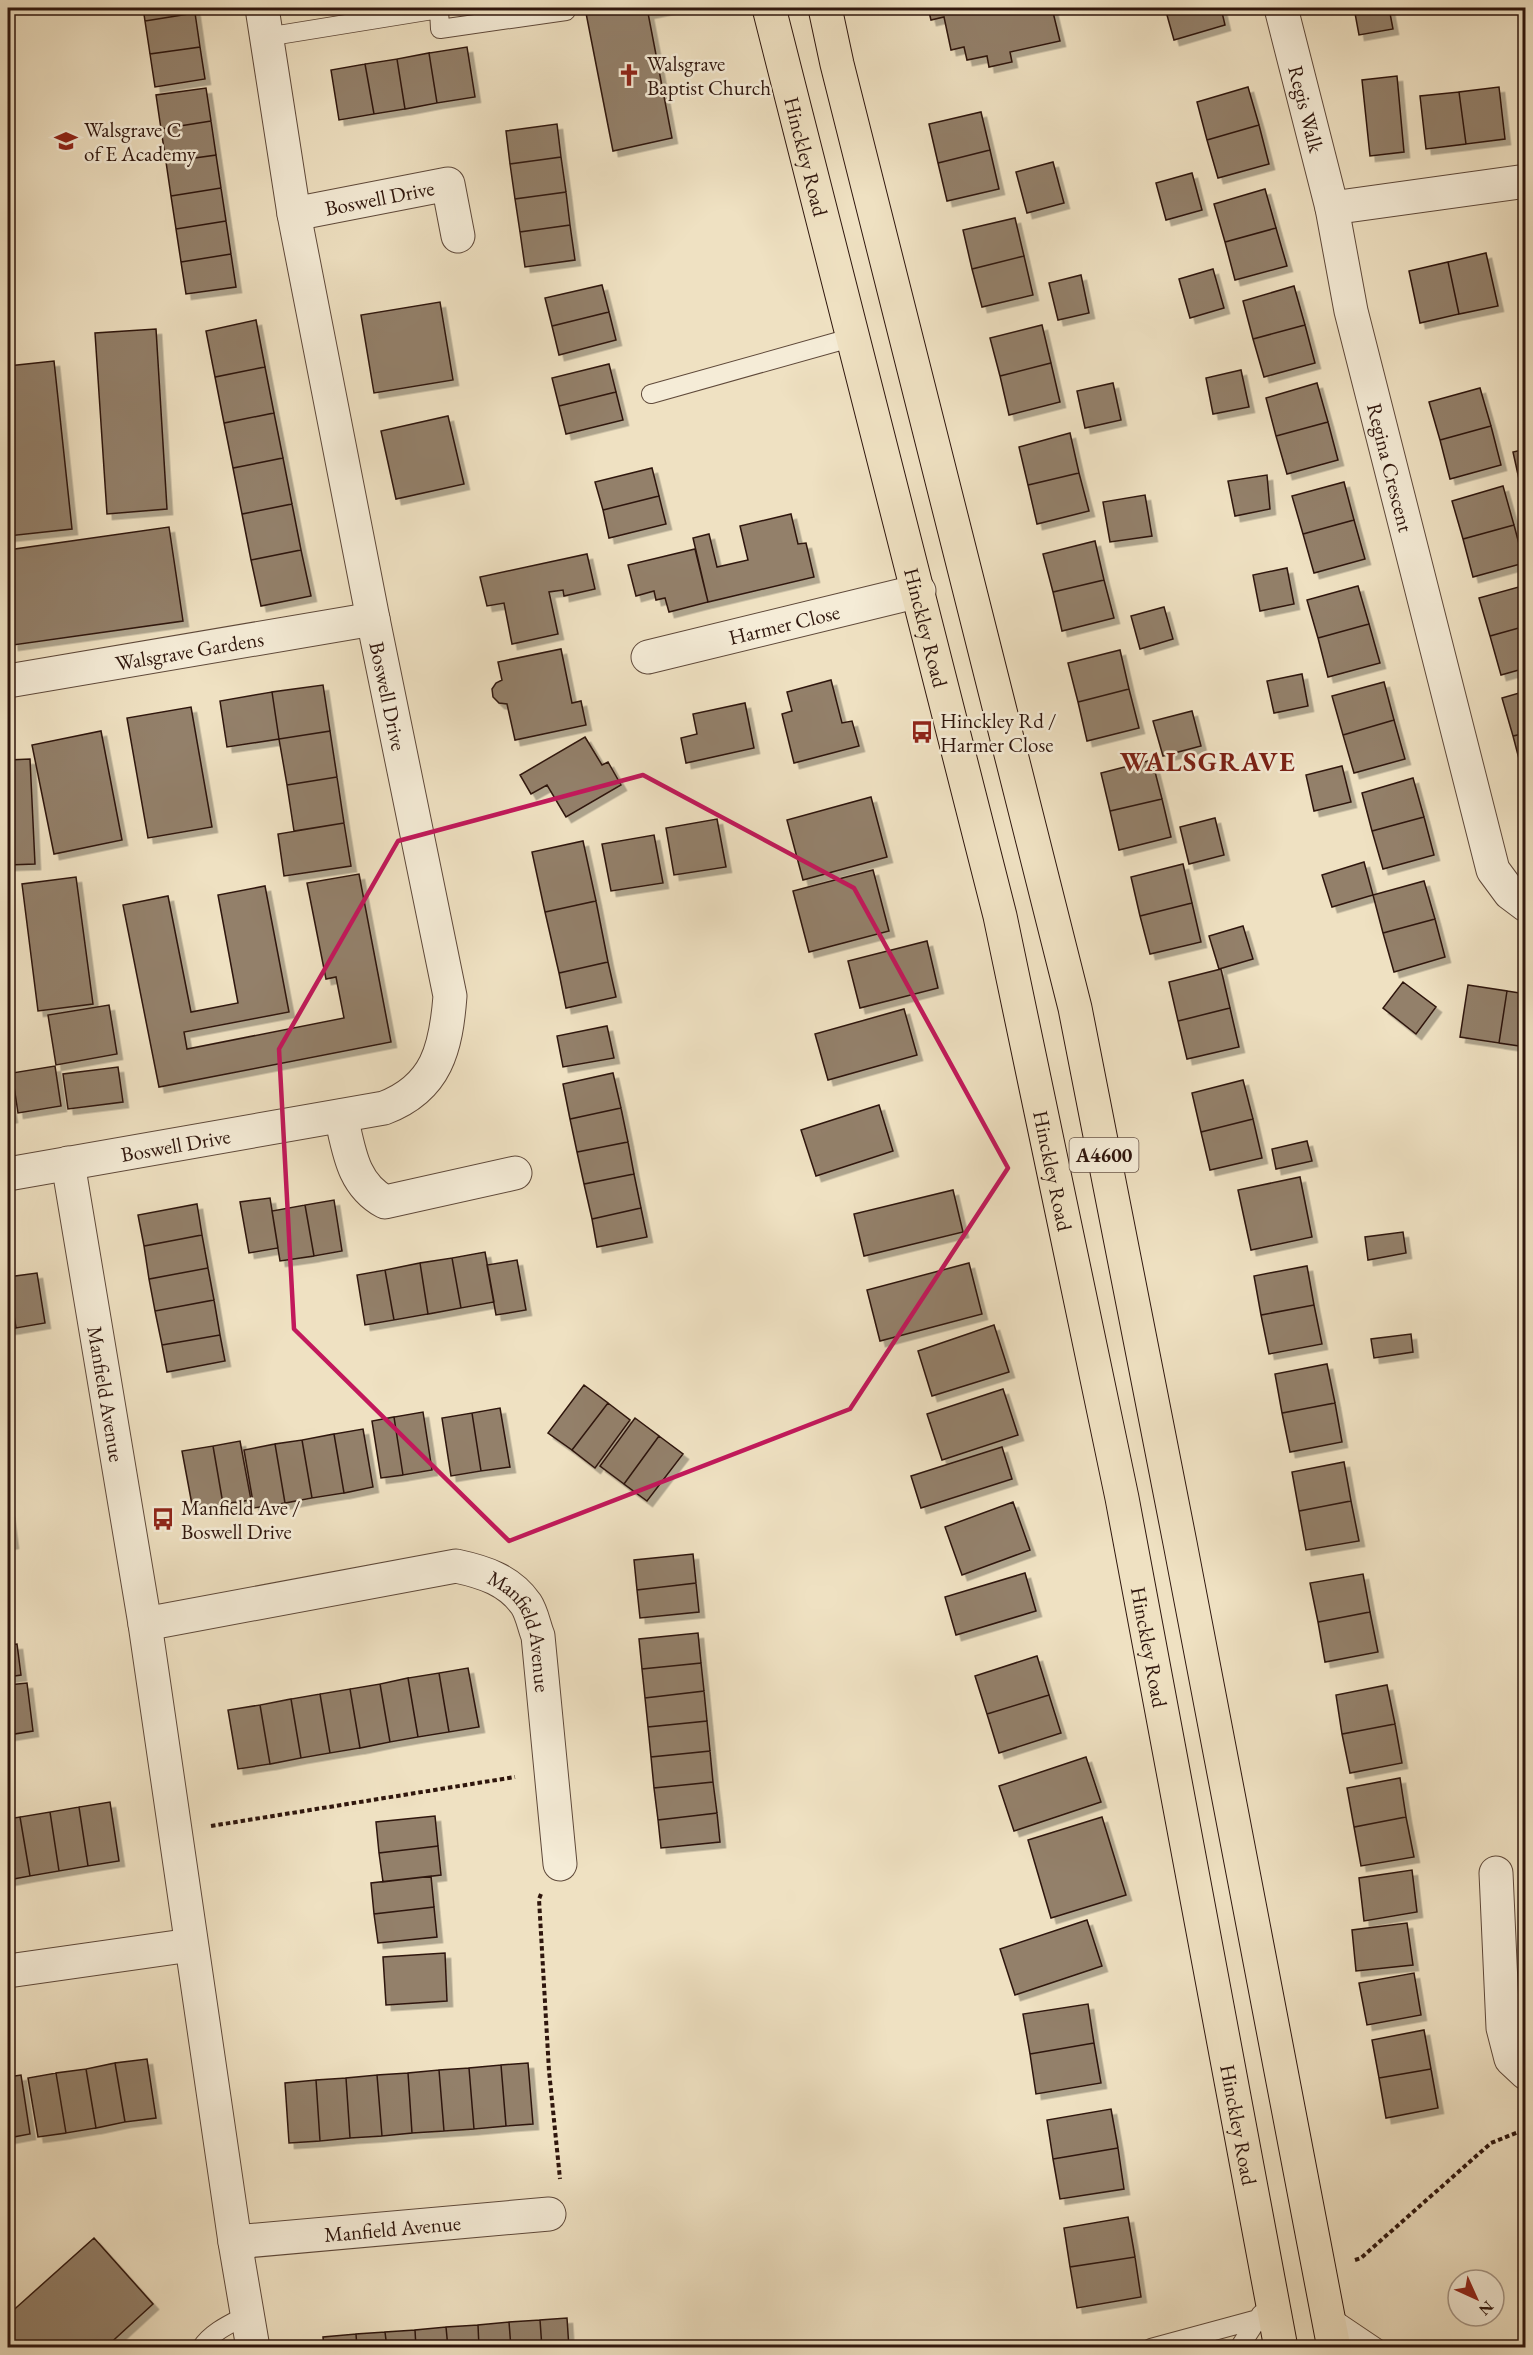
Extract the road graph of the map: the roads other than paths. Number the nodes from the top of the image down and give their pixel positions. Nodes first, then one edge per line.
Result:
1 (769, 8) edge
2 (825, 8) edge
3 (1281, 8) edge
4 (566, 11) dead end
5 (264, 22) edge
6 (1526, 181) edge
7 (1332, 208) junction
8 (294, 214) junction
9 (458, 236) dead end
10 (854, 337) junction
11 (651, 394) dead end
12 (919, 591) junction
13 (373, 620) junction
14 (648, 657) dead end
15 (8, 681) edge
16 (1526, 904) edge
17 (341, 1116) junction
18 (68, 1164) junction
19 (515, 1173) dead end
20 (8, 1174) edge
21 (145, 1624) junction
22 (560, 1864) road end
23 (1496, 1873) dead end
24 (191, 1945) junction
25 (8, 1971) edge
26 (1526, 2073) edge
27 (549, 2214) road end
28 (235, 2242) junction
29 (1264, 2308) junction
30 (247, 2314) junction
31 (1326, 2314) junction
32 (201, 2348) edge
33 (253, 2348) edge
34 (1151, 2348) edge
35 (1239, 2348) edge
36 (1281, 2348) edge
37 (1334, 2348) edge
38 (1377, 2348) edge

1 - 10 highway, Hinckley Road / A4600
2 - 31 highway, A4600
3 - 7 street, Regis Walk
4 - 5 lane
5 - 8 street, Boswell Drive
6 - 7 street
7 - 16 street, Regina Crescent
8 - 9 street, Boswell Drive
8 - 13 street, Boswell Drive
10 - 11 lane
10 - 12 highway, Hinckley Road / A4600
12 - 14 street, Harmer Close
12 - 29 highway, Hinckley Road / A4600
13 - 15 street, Walsgrave Gardens
13 - 17 street, Boswell Drive
17 - 18 street, Boswell Drive
17 - 19 street
18 - 20 street, Boswell Drive
18 - 21 street, Manfield Avenue
21 - 22 street, Manfield Avenue
21 - 24 street, Manfield Avenue
23 - 26 street
24 - 25 street
24 - 28 street, Manfield Avenue
27 - 28 street, Manfield Avenue
28 - 30 street, Manfield Avenue
29 - 34 lane
29 - 35 lane
29 - 36 highway, Hinckley Road / A4600
30 - 32 lane
30 - 33 street, Manfield Avenue
31 - 37 highway, A4600
31 - 38 lane

